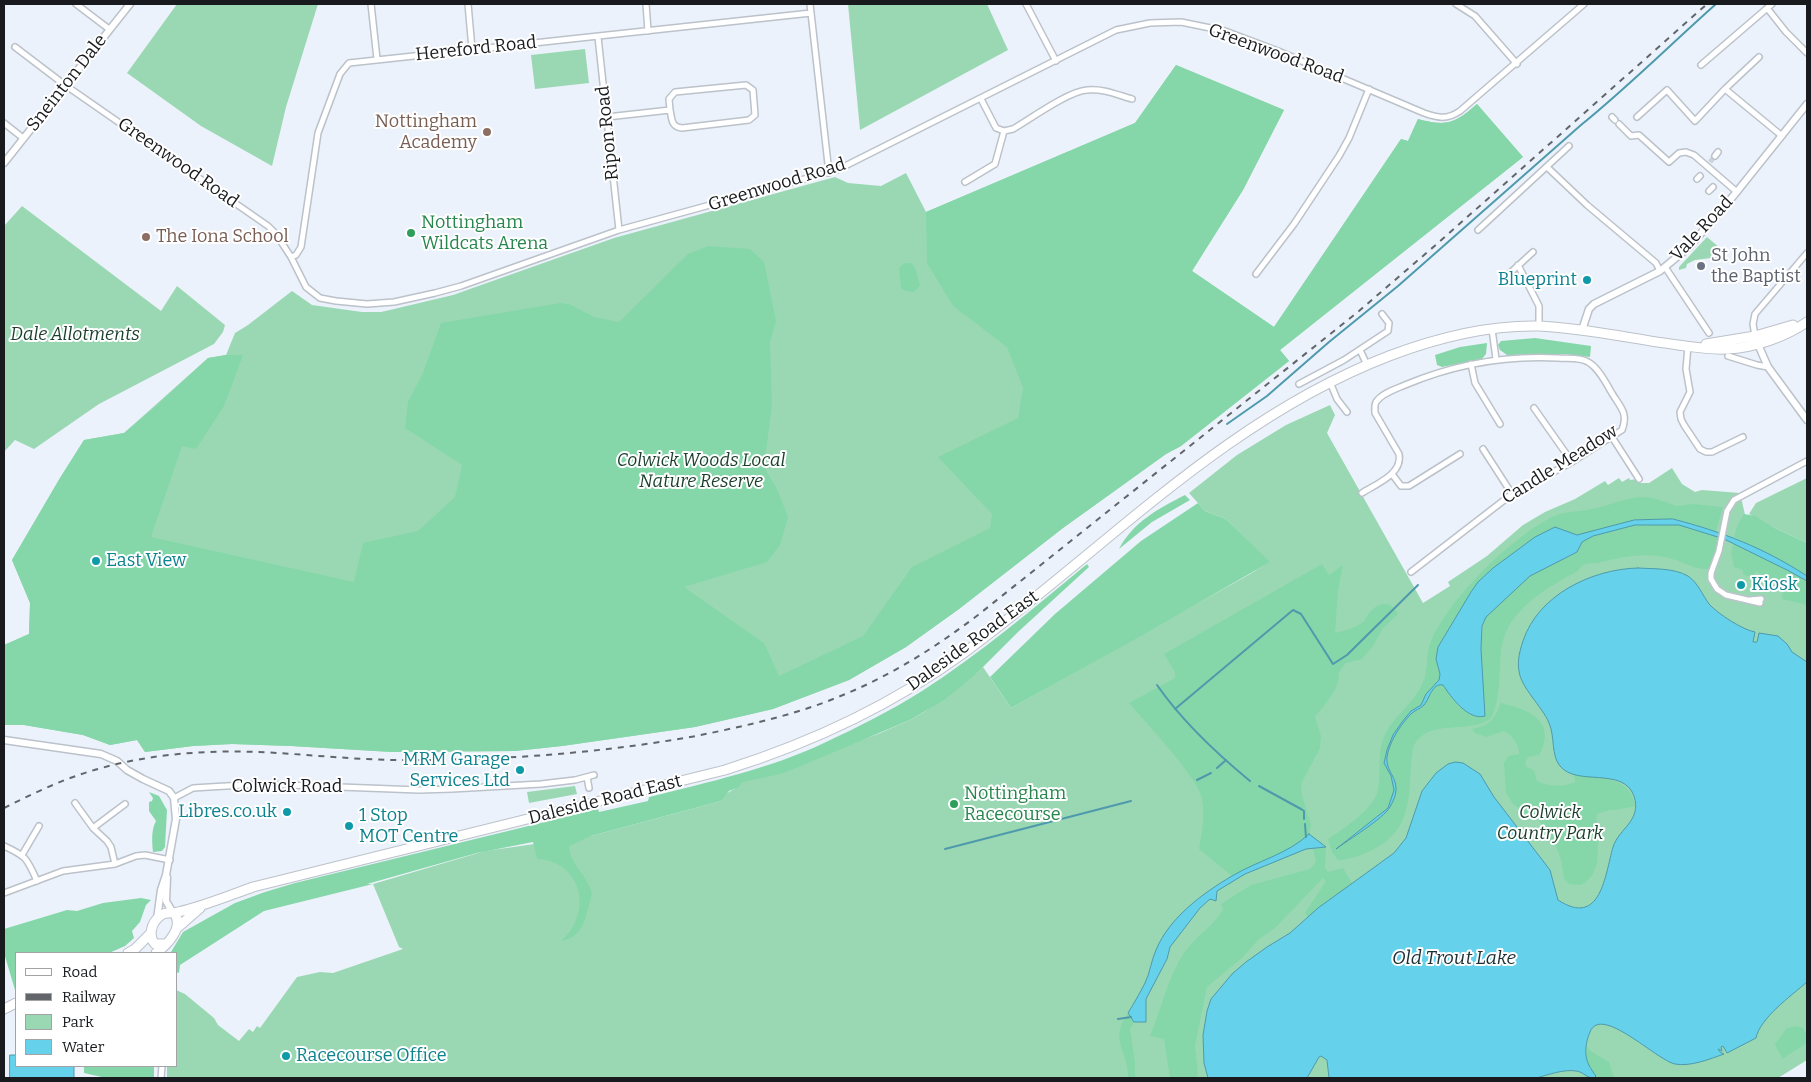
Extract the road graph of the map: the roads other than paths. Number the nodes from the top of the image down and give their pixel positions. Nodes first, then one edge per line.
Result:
1 (76, 4) edge
2 (130, 4) edge
3 (371, 4) edge
4 (468, 4) edge
5 (646, 4) edge
6 (810, 4) edge
7 (1026, 4) edge
8 (1456, 4) edge
9 (1584, 4) edge
10 (1772, 4) edge
11 (1767, 8) junction
12 (811, 13) junction
13 (109, 29) junction
14 (648, 31) junction
15 (598, 37) junction
16 (15, 47) dead end
17 (472, 49) junction
18 (1807, 52) edge
19 (1759, 57) dead end
20 (377, 59) junction
21 (1056, 61) junction
22 (1516, 64) junction
23 (1701, 66) dead end
24 (65, 85) junction
25 (1369, 89) junction
26 (1725, 89) junction
27 (981, 99) junction
28 (1132, 100) dead end
29 (1807, 104) edge
30 (670, 110) junction
31 (607, 117) junction
32 (1637, 117) dead end
33 (1615, 121) dead end
34 (4, 123) edge
35 (1004, 130) junction
36 (1782, 136) junction
37 (23, 138) junction
38 (1570, 146) dead end
39 (4, 163) edge
40 (1547, 167) junction
41 (829, 173) junction
42 (964, 182) dead end
43 (1737, 192) junction
44 (619, 230) junction
45 (1478, 230) dead end
46 (1533, 252) dead end
47 (1807, 253) edge
48 (291, 257) junction
49 (1518, 265) junction
50 (1663, 269) junction
51 (1510, 273) dead end
52 (1256, 274) dead end
53 (1382, 314) dead end
54 (1807, 322) edge
55 (1540, 326) junction
56 (1492, 330) junction
57 (1582, 330) junction
58 (1709, 333) dead end
59 (1756, 340) junction
60 (1691, 346) junction
61 (1360, 350) junction
62 (1728, 356) dead end
63 (1496, 359) junction
64 (1471, 364) junction
65 (1367, 365) junction
66 (1768, 367) junction
67 (1301, 382) dead end
68 (1330, 382) junction
69 (1534, 408) dead end
70 (1347, 412) dead end
71 (1538, 414) junction
72 (1532, 418) dead end
73 (1807, 420) edge
74 (1500, 424) dead end
75 (1612, 437) junction
76 (1742, 437) dead end
77 (1484, 449) dead end
78 (1460, 454) dead end
79 (1807, 461) edge
80 (1572, 462) junction
81 (1392, 474) junction
82 (1630, 477) dead end
83 (1362, 493) dead end
84 (1512, 494) junction
85 (1411, 572) dead end
86 (1761, 601) dead end
87 (4, 740) edge
88 (594, 775) dead end
89 (587, 777) junction
90 (589, 788) dead end
91 (174, 798) junction
92 (75, 803) dead end
93 (115, 803) dead end
94 (125, 804) dead end
95 (119, 808) junction
96 (80, 809) junction
97 (74, 813) dead end
98 (39, 826) dead end
99 (28, 828) dead end
100 (93, 828) junction
101 (36, 832) junction
102 (4, 846) edge
103 (22, 855) junction
104 (170, 860) junction
105 (114, 864) junction
106 (166, 875) junction
107 (37, 881) junction
108 (4, 893) edge
109 (202, 906) junction
110 (173, 913) junction
111 (157, 919) junction
112 (177, 928) junction
113 (150, 933) junction
114 (161, 949) edge
115 (130, 952) edge

1 - 13 street
2 - 13 street, Sneinton Dale
3 - 20 street
4 - 17 street
5 - 14 street
6 - 12 street
7 - 21 street
8 - 22 street
9 - 22 street, Greenwood Road
10 - 11 street
11 - 18 street
11 - 23 street
12 - 14 street, Hereford Road
12 - 41 street
13 - 24 street, Sneinton Dale
14 - 15 street, Hereford Road
15 - 17 street, Hereford Road
15 - 31 street, Ripon Road
16 - 24 street, Greenwood Road
17 - 20 street, Hereford Road
19 - 26 street
20 - 48 street, Hereford Road
21 - 25 street, Greenwood Road
21 - 27 street, Greenwood Road
22 - 25 street, Greenwood Road
24 - 37 street, Sneinton Dale
24 - 48 street, Greenwood Road
25 - 52 street
26 - 32 street
26 - 36 street
27 - 35 street
27 - 41 street, Greenwood Road
28 - 35 street
29 - 36 street, Vale Road
30 - 30 street
30 - 31 street
31 - 44 street, Ripon Road
33 - 43 street
34 - 37 street
35 - 42 street
36 - 43 street, Vale Road
37 - 39 street, Sneinton Dale
38 - 40 street
40 - 45 street
40 - 50 street
41 - 44 street, Greenwood Road
43 - 50 street, Vale Road
44 - 48 street, Greenwood Road
46 - 49 street
47 - 59 street
49 - 51 street
49 - 55 street
50 - 57 street, Vale Road
50 - 58 street
53 - 61 street
54 - 59 main road
55 - 56 main road
55 - 57 main road
56 - 63 street
56 - 65 main road, Daleside Road East
57 - 60 main road
59 - 60 main road
59 - 66 street
60 - 76 street
61 - 65 street
61 - 67 street
62 - 66 street
63 - 64 street, Candle Meadow
63 - 75 street, Candle Meadow
64 - 74 street
64 - 81 street, Candle Meadow
65 - 68 main road, Daleside Road East
66 - 73 street
68 - 70 street
68 - 109 main road, Daleside Road East
69 - 71 street
71 - 72 street
71 - 80 street
75 - 80 street, Candle Meadow
75 - 82 street
77 - 84 street
78 - 81 street
79 - 86 street
80 - 84 street, Candle Meadow
81 - 83 street
84 - 85 street, Candle Meadow
87 - 91 street
88 - 89 street, Colwick Road
89 - 90 street
89 - 91 street, Colwick Road
91 - 104 street
92 - 96 street
93 - 95 street
94 - 95 street
95 - 100 street
96 - 97 street
96 - 100 street
98 - 101 street
99 - 101 street
100 - 105 street
101 - 103 street
102 - 103 street
103 - 107 street
104 - 105 street
104 - 106 street
105 - 107 street
106 - 110 street
106 - 111 street
107 - 108 street
109 - 110 main road, Daleside Road East
109 - 112 main road, Daleside Road East
110 - 111 main road, Daleside Road East
110 - 112 main road
111 - 113 main road
112 - 114 main road, Daleside Road East
113 - 114 main road
113 - 115 main road

